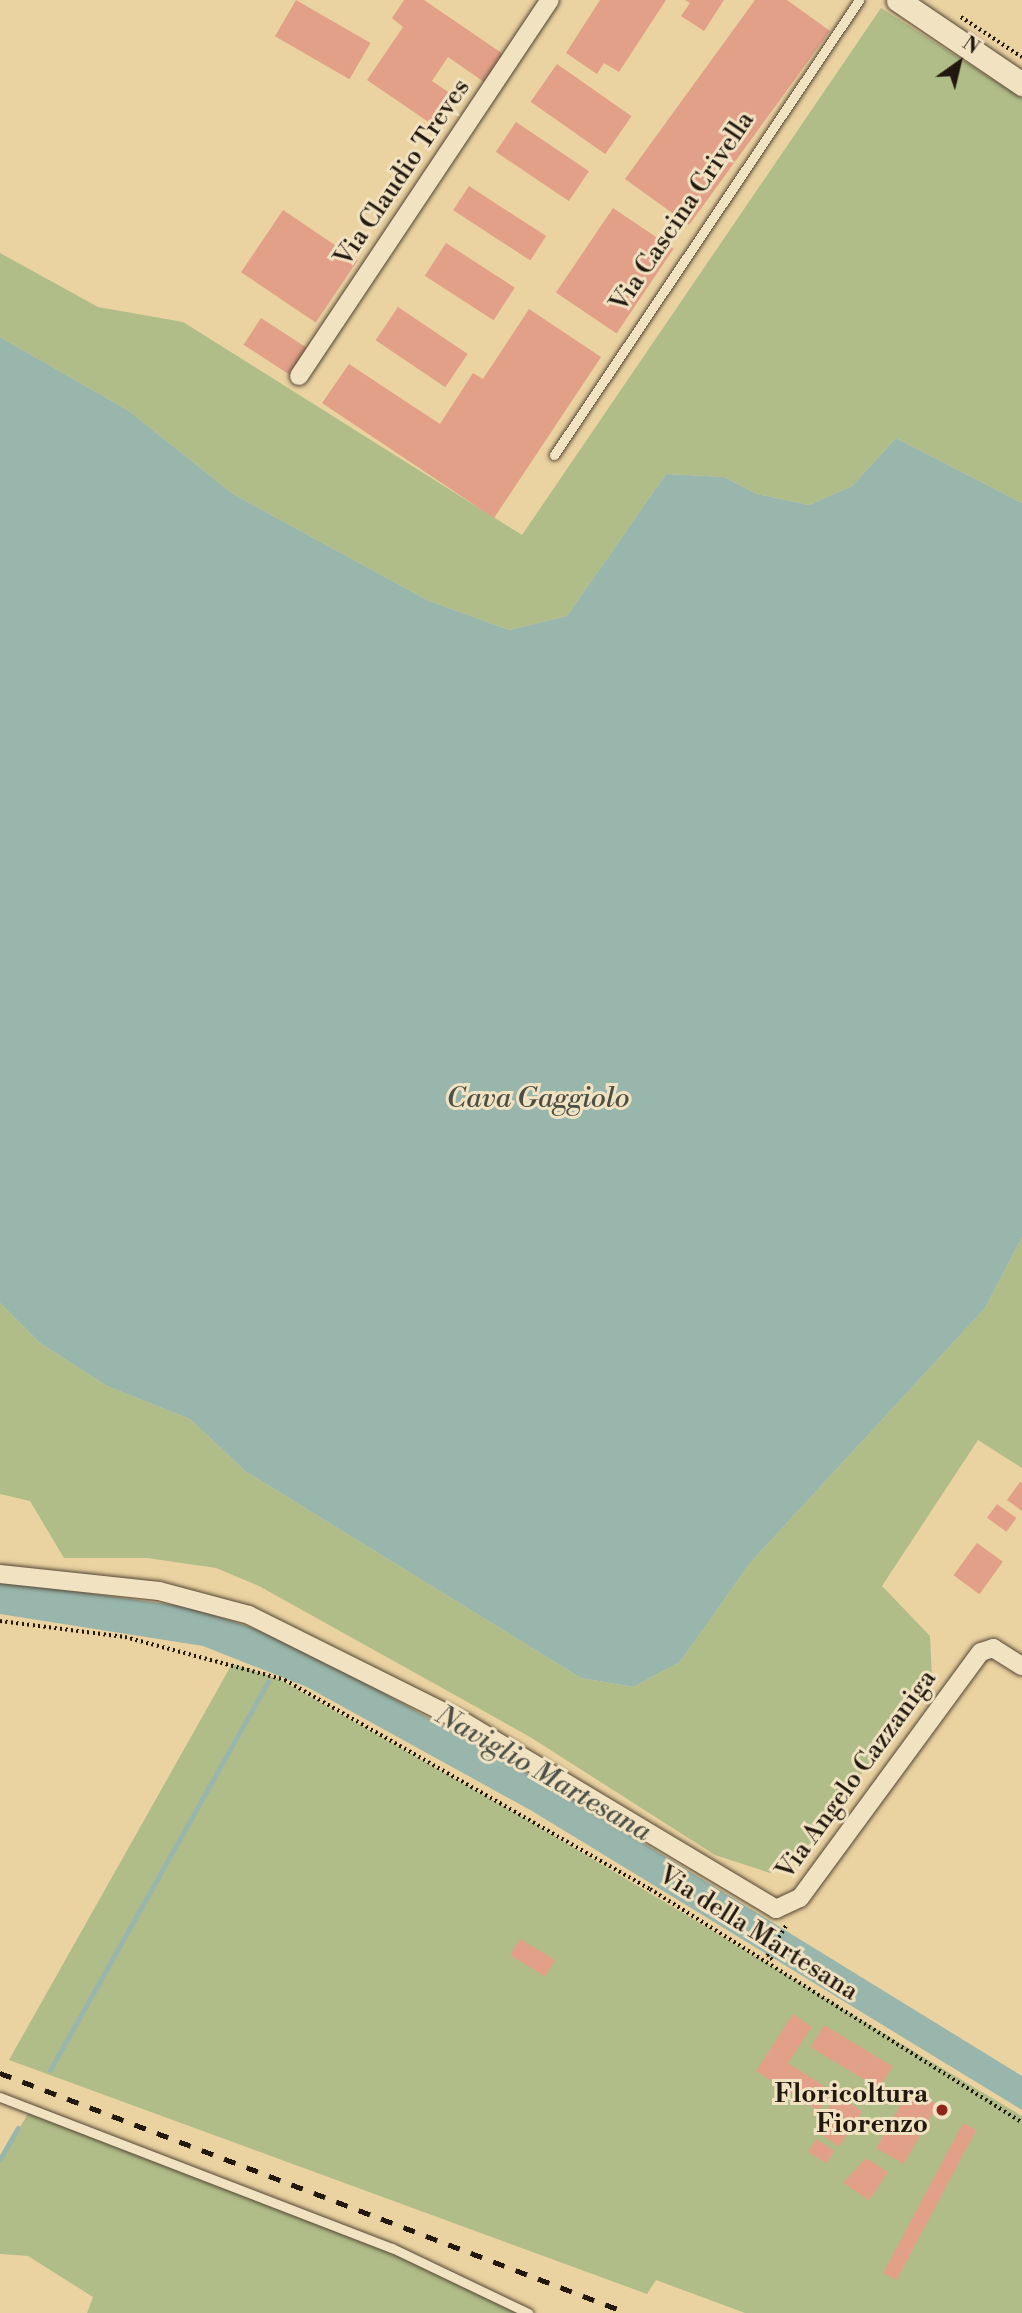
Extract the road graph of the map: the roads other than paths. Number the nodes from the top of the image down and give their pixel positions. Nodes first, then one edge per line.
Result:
1 (550, 0) edge
2 (859, 0) edge
3 (898, 0) edge
4 (1022, 83) edge
5 (299, 376) dead end
6 (554, 455) dead end
7 (0, 1574) edge
8 (1022, 1666) edge
9 (0, 2097) edge
10 (528, 2313) edge

1 - 5 street, Via Claudio Treves
2 - 6 lane, Via Cascina Crivella
3 - 4 street
7 - 8 street, Via Angelo Cazzaniga
9 - 10 lane

